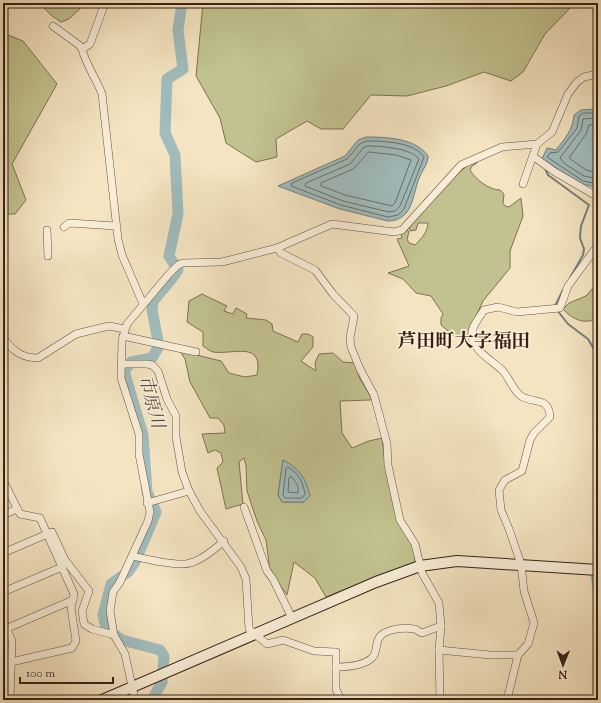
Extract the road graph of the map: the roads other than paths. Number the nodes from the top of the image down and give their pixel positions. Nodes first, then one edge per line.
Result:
1 (105, 3) edge
2 (53, 26) dead end
3 (82, 49) junction
4 (598, 74) edge
5 (537, 144) junction
6 (534, 157) junction
7 (523, 184) dead end
8 (598, 197) edge
9 (116, 226) junction
10 (64, 227) dead end
11 (47, 230) dead end
12 (598, 245) edge
13 (277, 248) junction
14 (48, 256) dead end
15 (143, 304) junction
16 (124, 333) junction
17 (3, 338) edge
18 (196, 352) dead end
19 (122, 364) junction
20 (3, 480) edge
21 (188, 491) junction
22 (147, 503) junction
23 (244, 507) dead end
24 (17, 509) junction
25 (3, 515) edge
26 (48, 534) junction
27 (224, 541) junction
28 (3, 553) edge
29 (132, 556) junction
30 (521, 564) junction
31 (420, 566) junction
32 (62, 567) junction
33 (598, 570) edge
34 (3, 592) edge
35 (72, 600) junction
36 (292, 618) junction
37 (3, 620) edge
38 (441, 626) junction
39 (5, 630) edge
40 (114, 635) junction
41 (254, 635) junction
42 (439, 650) junction
43 (518, 655) junction
44 (11, 662) junction
45 (336, 667) junction
46 (7, 686) edge
47 (131, 687) junction
48 (10, 700) edge
49 (102, 700) edge
50 (135, 700) edge
51 (341, 700) edge
52 (440, 700) edge
53 (507, 700) edge

1 - 3 street
2 - 3 street
3 - 9 street
4 - 5 street
5 - 6 street
5 - 13 street
6 - 7 street
6 - 8 street
9 - 10 street
9 - 15 street
11 - 14 street
12 - 30 street
13 - 15 street
13 - 31 street
15 - 16 street
16 - 17 street
16 - 18 street
16 - 19 street
19 - 21 street
19 - 22 street
20 - 24 street
21 - 22 street
21 - 27 street
22 - 29 street
23 - 36 street
24 - 25 street
24 - 26 street
26 - 28 street
26 - 32 street
26 - 40 street
27 - 29 street
27 - 41 street
29 - 40 street
30 - 31 street
30 - 33 street
30 - 43 street
31 - 36 street
31 - 38 street
32 - 34 street
32 - 35 street
35 - 39 street
35 - 44 street
36 - 41 street
37 - 39 street
38 - 42 street
38 - 45 street
39 - 44 street
40 - 47 street
41 - 45 street
41 - 47 street
42 - 43 street
42 - 52 street
43 - 53 street
44 - 46 street
45 - 51 street
46 - 48 street
47 - 49 street
47 - 50 street

